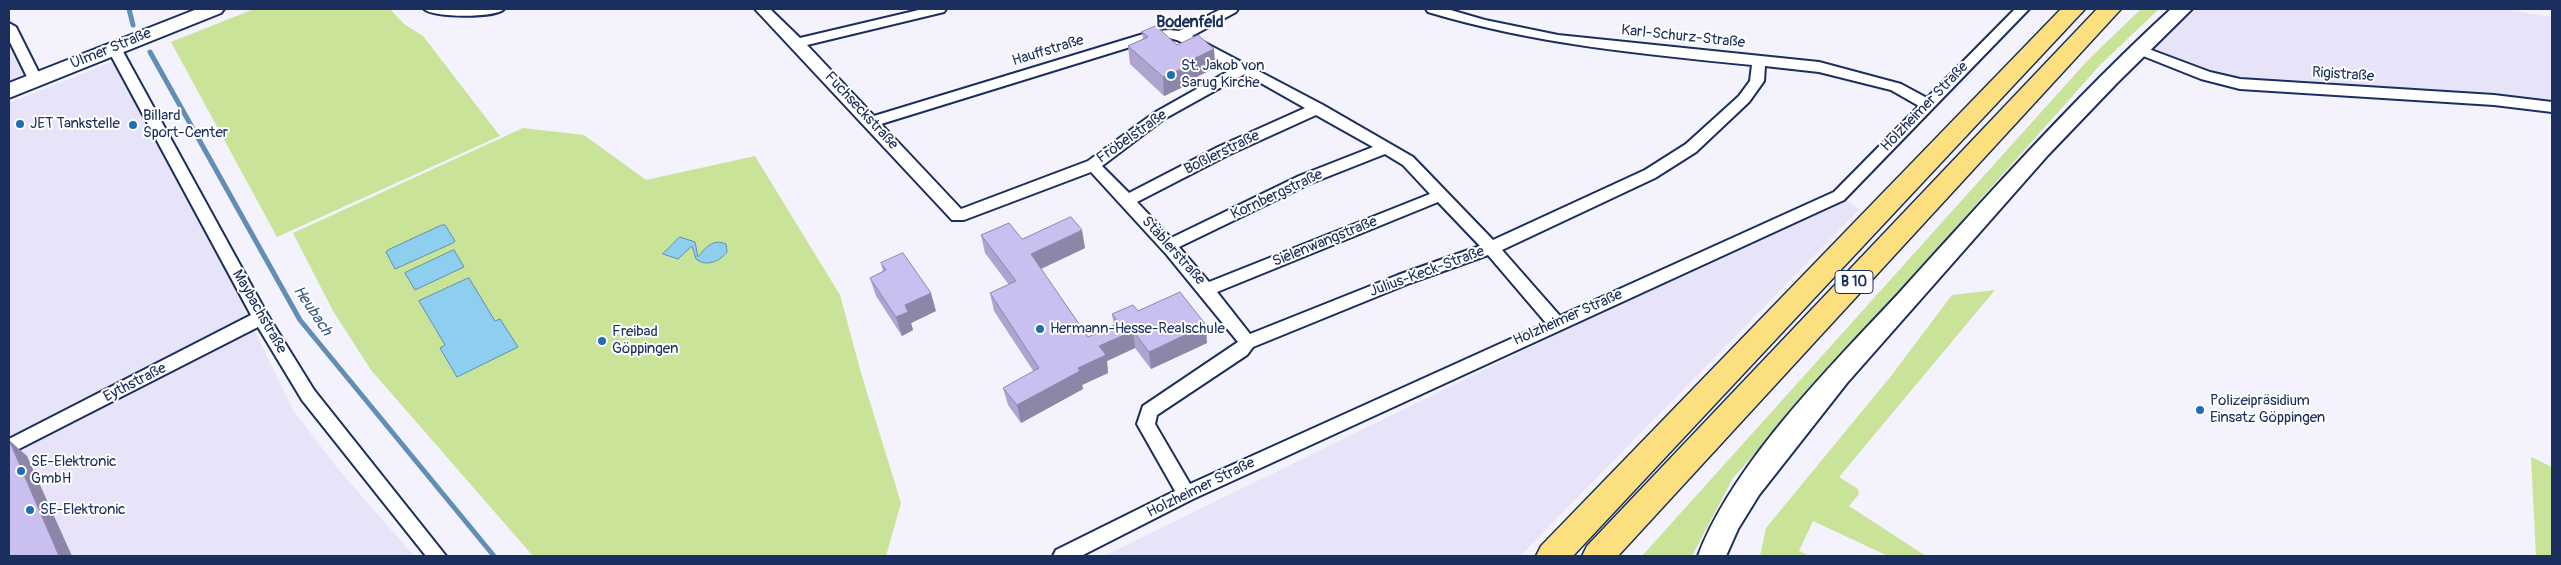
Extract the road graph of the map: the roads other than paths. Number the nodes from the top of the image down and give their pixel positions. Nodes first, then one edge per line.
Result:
1 (214, 9) edge
2 (430, 9) edge
3 (497, 9) edge
4 (762, 9) edge
5 (939, 9) edge
6 (1231, 9) edge
7 (1433, 9) edge
8 (2022, 9) edge
9 (2074, 9) edge
10 (2110, 9) edge
11 (2182, 9) edge
12 (9, 27) edge
13 (1180, 36) junction
14 (797, 43) junction
15 (114, 48) junction
16 (2138, 49) junction
17 (1759, 61) junction
18 (1245, 68) junction
19 (36, 81) junction
20 (9, 91) edge
21 (1926, 104) junction
22 (2552, 107) edge
23 (1318, 108) junction
24 (871, 122) junction
25 (1386, 148) junction
26 (1093, 164) junction
27 (1442, 195) junction
28 (1128, 200) junction
29 (958, 216) joint
30 (1170, 245) junction
31 (1492, 248) junction
32 (1207, 289) junction
33 (261, 318) junction
34 (1556, 323) junction
35 (1247, 342) junction
36 (9, 447) edge
37 (1186, 494) junction
38 (433, 555) edge
39 (1063, 556) edge
40 (1552, 556) edge
41 (1598, 556) edge
42 (1712, 556) edge

1 - 15 main road, Ulmer Straße
2 - 3 street
4 - 14 street, Fuchseckstraße
5 - 14 street
6 - 13 street
7 - 17 street, Karl-Schurz-Straße
8 - 21 street, Holzheimer Straße
9 - 40 highway, B 10
10 - 41 highway, B 10
11 - 16 main road
12 - 19 street
13 - 18 street
13 - 24 street, Hauffstraße
14 - 24 street, Fuchseckstraße
15 - 19 main road, Ulmer Straße
15 - 33 street, Maybachstraße
16 - 22 street, Rigistraße
16 - 42 main road
17 - 21 street, Karl-Schurz-Straße
17 - 31 street, Julius-Keck-Straße
18 - 23 street
18 - 26 street, Fröbelstraße
19 - 20 main road, Ulmer Straße
21 - 34 street, Holzheimer Straße
23 - 25 street
23 - 28 street, Boßlerstraße
24 - 29 street, Fuchseckstraße
25 - 27 street
25 - 30 street, Kornbergstraße
26 - 28 street, Stäblerstraße
26 - 29 street, Fröbelstraße
27 - 31 street
27 - 32 street, Sielenwangstraße
28 - 30 street, Stäblerstraße
30 - 32 street, Stäblerstraße
31 - 34 street
31 - 35 street, Julius-Keck-Straße
32 - 35 street, Stäblerstraße
33 - 36 street, Eythstraße
33 - 38 street, Maybachstraße
34 - 37 street, Holzheimer Straße
35 - 37 street, Julius-Keck-Straße
37 - 39 street, Holzheimer Straße

